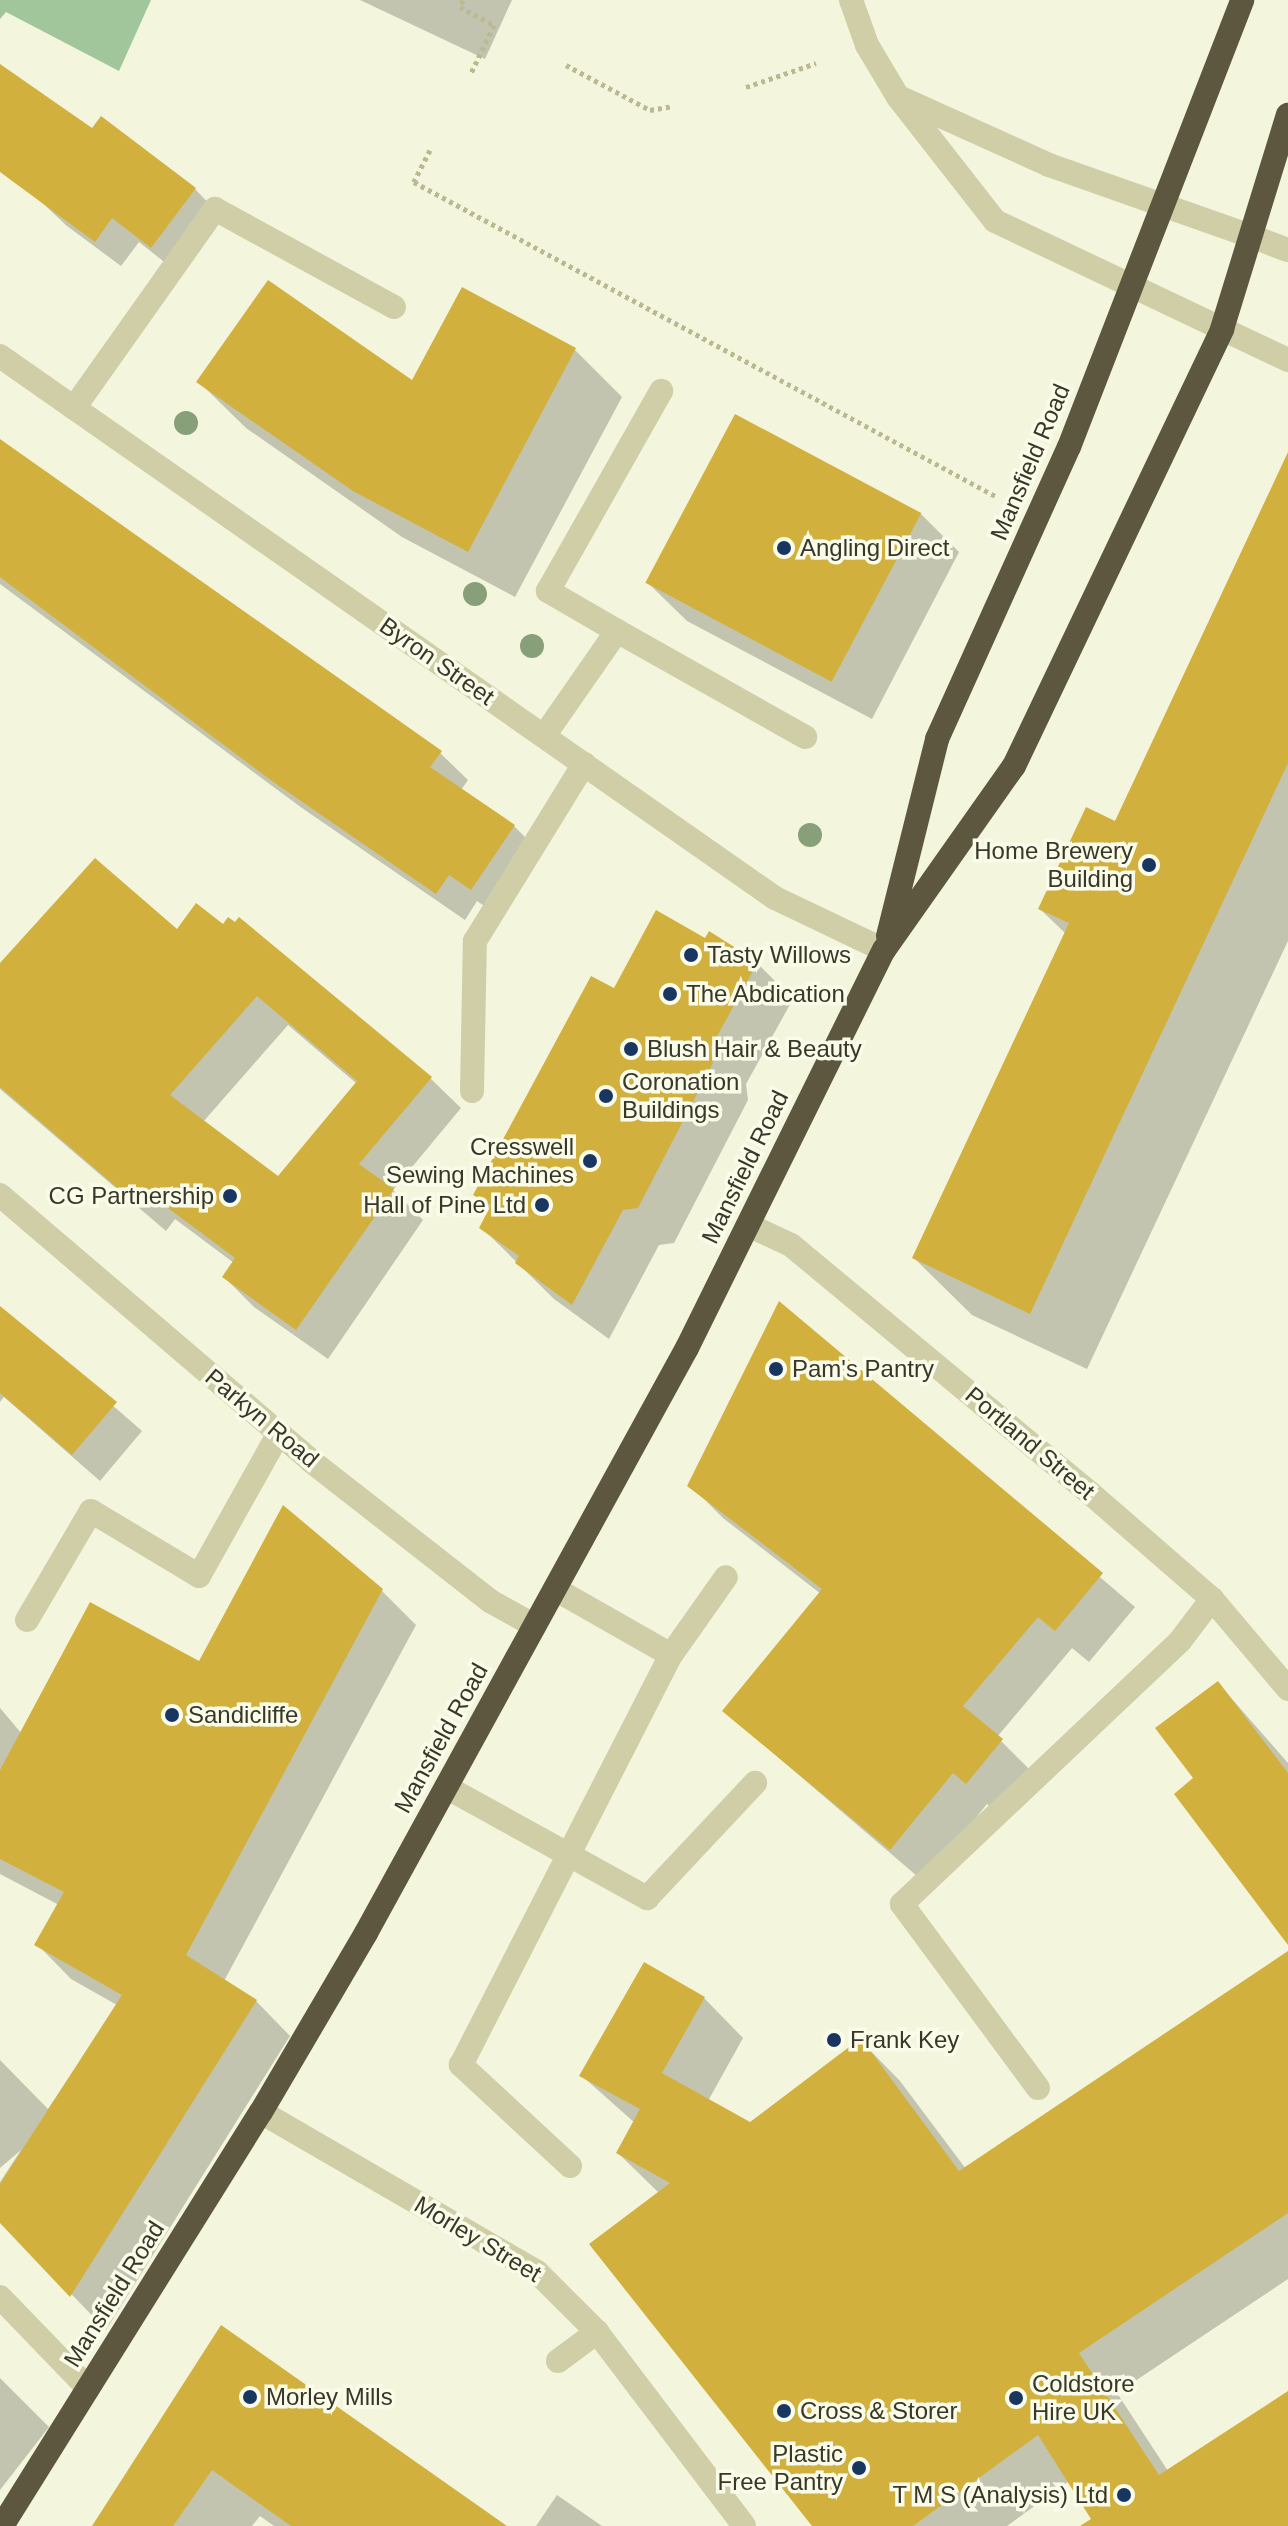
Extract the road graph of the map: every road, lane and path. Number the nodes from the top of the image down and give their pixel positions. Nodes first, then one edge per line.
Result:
1 (463, 0) edge
2 (851, 0) edge
3 (1242, 0) edge
4 (816, 63) dead end
5 (566, 65) dead end
6 (471, 73) dead end
7 (746, 87) dead end
8 (898, 97) junction
9 (672, 106) dead end
10 (1288, 115) edge
11 (430, 150) dead end
12 (1163, 206) junction
13 (1251, 236) junction
14 (1288, 250) edge
15 (1132, 286) junction
16 (394, 307) dead end
17 (1222, 329) junction
18 (0, 356) edge
19 (1288, 360) edge
20 (661, 391) dead end
21 (74, 408) junction
22 (973, 483) dead end
23 (617, 631) junction
24 (544, 736) junction
25 (805, 737) dead end
26 (584, 764) junction
27 (884, 950) junction
28 (472, 1091) dead end
29 (0, 1195) edge
30 (748, 1225) junction
31 (279, 1433) junction
32 (726, 1577) dead end
33 (555, 1589) junction
34 (1212, 1599) junction
35 (27, 1620) dead end
36 (535, 1626) junction
37 (671, 1655) junction
38 (1288, 1689) edge
39 (755, 1783) dead end
40 (446, 1787) junction
41 (569, 1855) junction
42 (1038, 2088) dead end
43 (261, 2112) junction
44 (570, 2166) dead end
45 (0, 2297) edge
46 (597, 2332) junction
47 (558, 2361) dead end
48 (88, 2388) junction
49 (2, 2526) edge
50 (744, 2526) edge

1 - 6 path
2 - 8 street
3 - 12 highway, Mansfield Road
4 - 7 path
5 - 9 path
8 - 12 street
8 - 15 street
10 - 13 highway, Mansfield Road
11 - 22 path
12 - 13 street
12 - 15 highway, Mansfield Road
13 - 14 street
13 - 17 highway, Mansfield Road
15 - 17 street
15 - 27 highway, Mansfield Road
16 - 21 street
17 - 19 street
17 - 27 highway, Mansfield Road
18 - 21 street, Byron Street
20 - 23 street
21 - 24 street, Byron Street
23 - 24 street
23 - 25 street
24 - 26 street, Byron Street
26 - 27 street, Byron Street
26 - 28 street
27 - 30 highway, Mansfield Road
29 - 31 street, Parkyn Road
30 - 33 highway, Mansfield Road
30 - 34 street, Portland Street
31 - 35 street
31 - 36 street, Parkyn Road
32 - 37 street
33 - 36 highway, Mansfield Road
33 - 37 street
34 - 38 street, Portland Street
34 - 42 street
36 - 40 highway, Mansfield Road
37 - 41 street
39 - 41 street
40 - 41 street
40 - 43 highway, Mansfield Road
41 - 44 street
43 - 46 street, Morley Street
43 - 48 highway, Mansfield Road
45 - 48 street
46 - 47 street
46 - 50 street, Morley Street
48 - 49 highway, Mansfield Road

